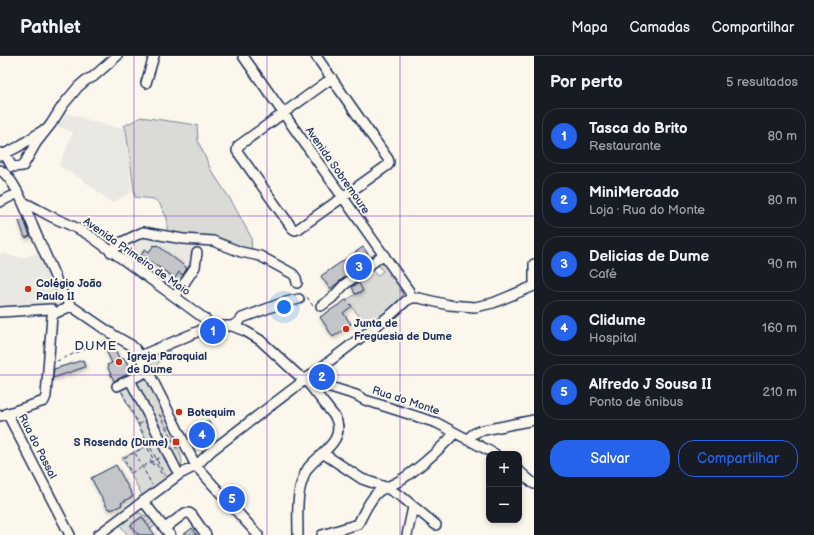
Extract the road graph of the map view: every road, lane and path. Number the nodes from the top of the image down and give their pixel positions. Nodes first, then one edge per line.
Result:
1 (117, 56) edge
2 (154, 56) edge
3 (243, 56) edge
4 (316, 56) edge
5 (332, 78) junction
6 (146, 82) dead end
7 (283, 113) junction
8 (51, 124) junction
9 (2, 154) edge
10 (0, 170) edge
11 (18, 193) junction
12 (343, 197) junction
13 (0, 202) edge
14 (23, 202) junction
15 (111, 252) junction
16 (197, 253) dead end
17 (384, 254) junction
18 (534, 264) edge
19 (534, 282) edge
20 (297, 283) joint
21 (534, 286) edge
22 (175, 297) junction
23 (412, 298) junction
24 (299, 299) dead end
25 (71, 306) junction
26 (321, 306) joint
27 (0, 312) edge
28 (56, 313) junction
29 (211, 326) junction
30 (232, 326) junction
31 (115, 336) junction
32 (140, 356) junction
33 (48, 365) junction
34 (148, 371) junction
35 (305, 379) junction
36 (130, 380) junction
37 (117, 386) dead end
38 (4, 414) edge
39 (159, 414) dead end
40 (534, 420) edge
41 (455, 433) junction
42 (468, 440) junction
43 (177, 449) dead end
44 (211, 451) junction
45 (489, 451) edge
46 (135, 452) junction
47 (324, 454) junction
48 (191, 458) junction
49 (156, 460) dead end
50 (152, 462) junction
51 (196, 466) junction
52 (142, 467) junction
53 (178, 472) junction
54 (522, 474) edge
55 (164, 479) dead end
56 (534, 484) edge
57 (153, 487) dead end
58 (385, 487) junction
59 (143, 501) junction
60 (413, 507) junction
61 (436, 525) dead end
62 (167, 532) edge
63 (70, 535) edge
64 (98, 535) edge
65 (206, 535) edge
66 (258, 535) edge
67 (298, 535) edge
68 (322, 535) edge
69 (407, 535) edge

1 - 8 street
2 - 6 street
3 - 7 street, Avenida Sobremoure
4 - 5 street
5 - 7 street
5 - 12 street
7 - 12 street, Avenida Sobremoure
7 - 12 street
8 - 9 street
8 - 9 street
10 - 11 street
11 - 13 street
11 - 14 street
12 - 17 street, Avenida Sobremoure
14 - 15 street, Avenida Primeiro de Maio
14 - 25 street
15 - 20 street
15 - 22 street, Avenida Primeiro de Maio
16 - 22 street
17 - 23 street, Avenida Sobremoure
17 - 26 street
18 - 19 street
20 - 26 path
21 - 23 street
22 - 29 street, Avenida Primeiro de Maio
23 - 35 street
24 - 30 street
25 - 28 street
25 - 31 street
27 - 28 street
28 - 33 street, Rua do Passal
29 - 30 street
29 - 32 street
30 - 35 street
31 - 32 street
31 - 33 path
32 - 34 street
33 - 38 street, Rua do Passal
34 - 36 street
34 - 48 street
35 - 41 street, Rua do Monte
35 - 44 street
35 - 47 street
36 - 37 street
36 - 53 street
38 - 63 street, Rua do Passal
39 - 43 path
40 - 42 street
41 - 42 street, Rua do Monte
41 - 58 street
42 - 45 street, Rua do Monte
44 - 48 street
44 - 51 street
46 - 50 path
46 - 52 path
46 - 52 path
47 - 58 street
47 - 67 street
48 - 51 street
48 - 53 street
49 - 50 path
50 - 52 path
50 - 55 path
51 - 53 street
51 - 66 street
52 - 57 path
53 - 59 street
54 - 56 street
58 - 60 street
58 - 68 street
59 - 62 street
59 - 64 street
60 - 61 street
60 - 69 street
62 - 65 street

